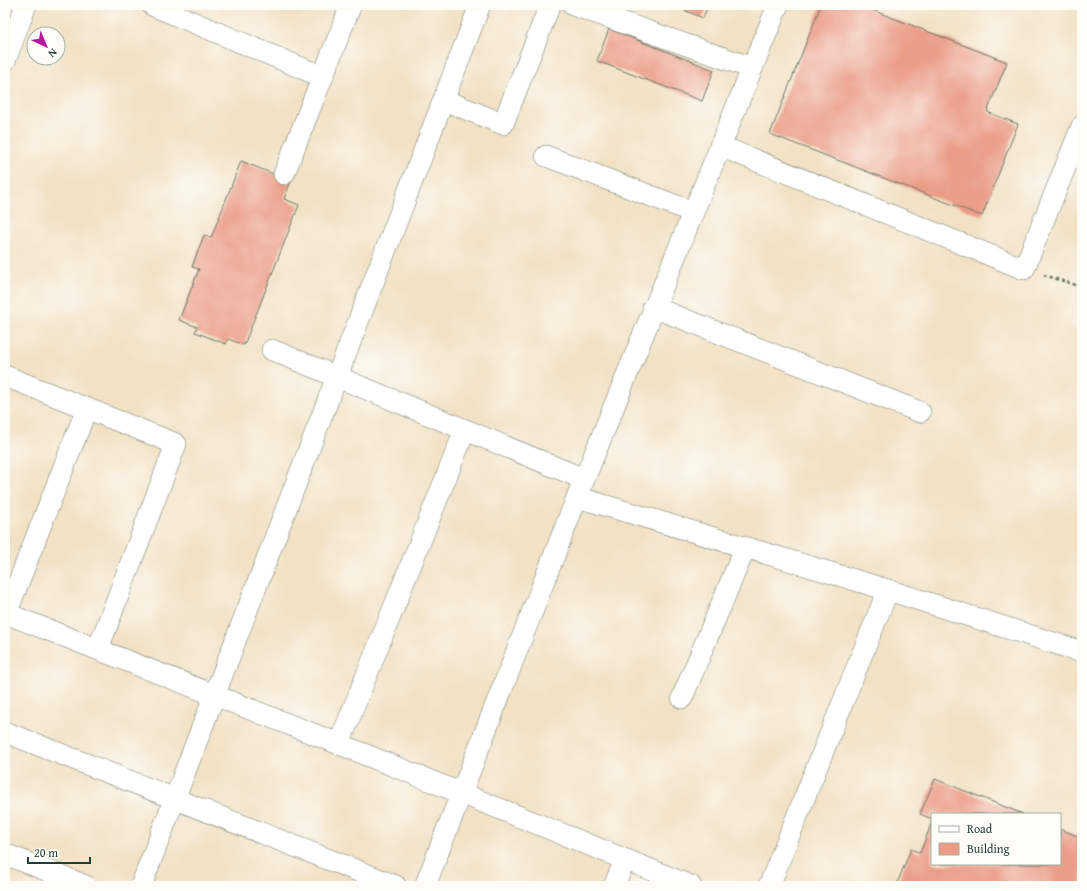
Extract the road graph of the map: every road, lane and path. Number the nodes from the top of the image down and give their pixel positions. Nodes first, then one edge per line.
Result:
1 (26, 5) edge
2 (152, 5) edge
3 (351, 5) edge
4 (480, 5) edge
5 (550, 5) edge
6 (573, 5) edge
7 (778, 5) edge
8 (5, 61) edge
9 (752, 68) junction
10 (323, 77) junction
11 (444, 100) junction
12 (1082, 126) edge
13 (720, 146) junction
14 (546, 156) dead end
15 (284, 174) dead end
16 (693, 212) junction
17 (1024, 269) junction
18 (1082, 287) edge
19 (653, 307) junction
20 (272, 350) dead end
21 (5, 376) edge
22 (337, 378) junction
23 (87, 408) junction
24 (920, 412) dead end
25 (465, 430) junction
26 (580, 488) junction
27 (745, 548) junction
28 (888, 590) junction
29 (6, 613) edge
30 (98, 649) junction
31 (1082, 652) edge
32 (215, 695) junction
33 (682, 698) dead end
34 (5, 732) edge
35 (339, 744) junction
36 (461, 793) junction
37 (174, 799) junction
38 (5, 854) edge
39 (626, 860) junction
40 (86, 886) edge
41 (140, 886) edge
42 (396, 886) edge
43 (425, 886) edge
44 (614, 886) edge
45 (691, 886) edge
46 (769, 886) edge

1 - 8 street
2 - 10 street
3 - 10 street
4 - 11 street
5 - 11 street
6 - 9 street
7 - 9 street
9 - 13 street
10 - 15 street
11 - 22 street
12 - 17 street
13 - 16 street
13 - 17 street
14 - 16 street
16 - 19 street
17 - 18 path
19 - 24 street
19 - 26 street
20 - 22 street
21 - 23 street
22 - 25 street
22 - 32 street
23 - 29 street
23 - 30 street
25 - 26 street
25 - 35 street
26 - 27 street
26 - 36 street
27 - 28 street
27 - 33 street
28 - 31 street
28 - 46 street
29 - 30 street
30 - 32 street
32 - 35 street
32 - 37 street
34 - 37 street
35 - 36 street
36 - 39 street
36 - 43 street
37 - 41 street
37 - 42 street
38 - 40 street
39 - 44 street
39 - 45 street

